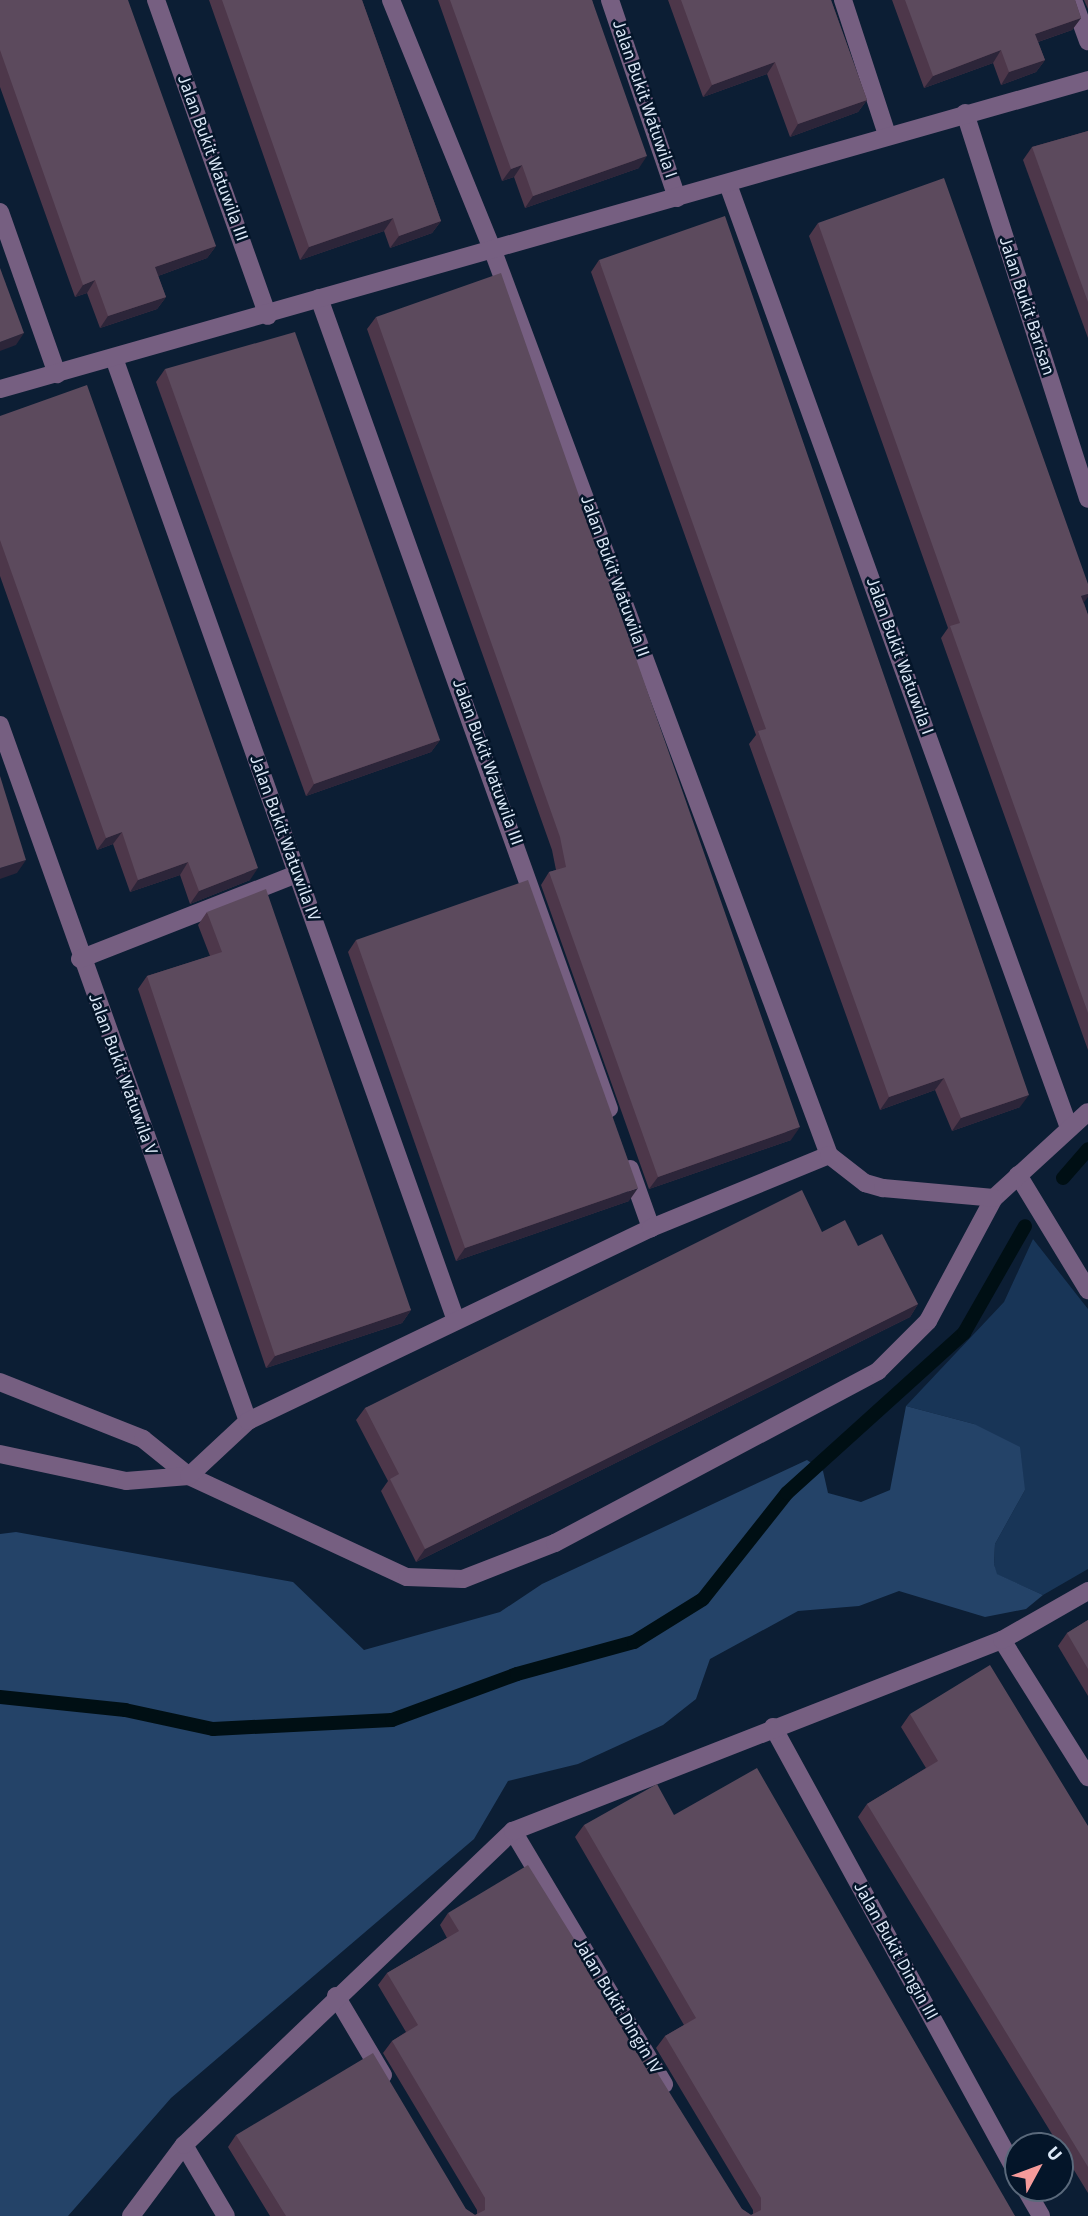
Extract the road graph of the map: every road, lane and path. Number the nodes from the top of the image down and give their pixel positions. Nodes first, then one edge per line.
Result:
1 (156, 0) edge
2 (391, 0) edge
3 (610, 0) edge
4 (843, 0) edge
5 (1073, 0) edge
6 (1088, 41) edge
7 (1088, 80) edge
8 (965, 113) junction
9 (887, 135) junction
10 (729, 187) junction
11 (677, 198) junction
12 (0, 212) edge
13 (493, 251) junction
14 (319, 298) junction
15 (268, 316) junction
16 (114, 358) junction
17 (57, 374) junction
18 (0, 389) edge
19 (1088, 499) edge
20 (0, 725) edge
21 (297, 874) junction
22 (80, 959) junction
23 (1088, 1112) edge
24 (614, 1123) edge
25 (1068, 1125) junction
26 (624, 1150) edge
27 (829, 1155) junction
28 (1018, 1175) junction
29 (994, 1198) junction
30 (651, 1228) junction
31 (1088, 1290) edge
32 (455, 1318) junction
33 (0, 1381) edge
34 (248, 1421) junction
35 (0, 1454) edge
36 (189, 1476) junction
37 (1088, 1591) edge
38 (1003, 1640) junction
39 (773, 1727) junction
40 (1088, 1777) edge
41 (513, 1831) junction
42 (336, 1996) junction
43 (391, 2089) edge
44 (673, 2099) edge
45 (184, 2145) junction
46 (1004, 2149) edge
47 (131, 2216) edge
48 (226, 2216) edge

1 - 15 street, Jalan Bukit Watuwila III
2 - 13 street, Jalan Bukit Watuwila II
3 - 11 street, Jalan Bukit Watuwila I
4 - 9 street
5 - 6 street
7 - 8 street
8 - 9 street
8 - 19 street, Jalan Bukit Barisan
9 - 10 street
10 - 11 street
10 - 25 street, Jalan Bukit Watuwila I
11 - 13 street
12 - 17 street
13 - 14 street
13 - 27 street, Jalan Bukit Watuwila II
14 - 15 street
14 - 24 street, Jalan Bukit Watuwila III
15 - 16 street
16 - 17 street
16 - 21 street, Jalan Bukit Watuwila IV
17 - 18 street
20 - 22 street, Jalan Bukit Watuwila V
21 - 22 street
21 - 32 street, Jalan Bukit Watuwila IV
22 - 34 street, Jalan Bukit Watuwila V
23 - 25 street
25 - 28 street
26 - 30 street
27 - 29 street
27 - 30 street
28 - 29 street
28 - 31 street
29 - 36 street
30 - 32 street
32 - 34 street
33 - 36 street
34 - 36 street
35 - 36 street
37 - 38 street
38 - 39 street
38 - 40 street
39 - 41 street
39 - 46 street, Jalan Bukit Dingin III
41 - 42 street
41 - 44 street, Jalan Bukit Dingin IV
42 - 43 street
42 - 45 street
45 - 47 street
45 - 48 street

